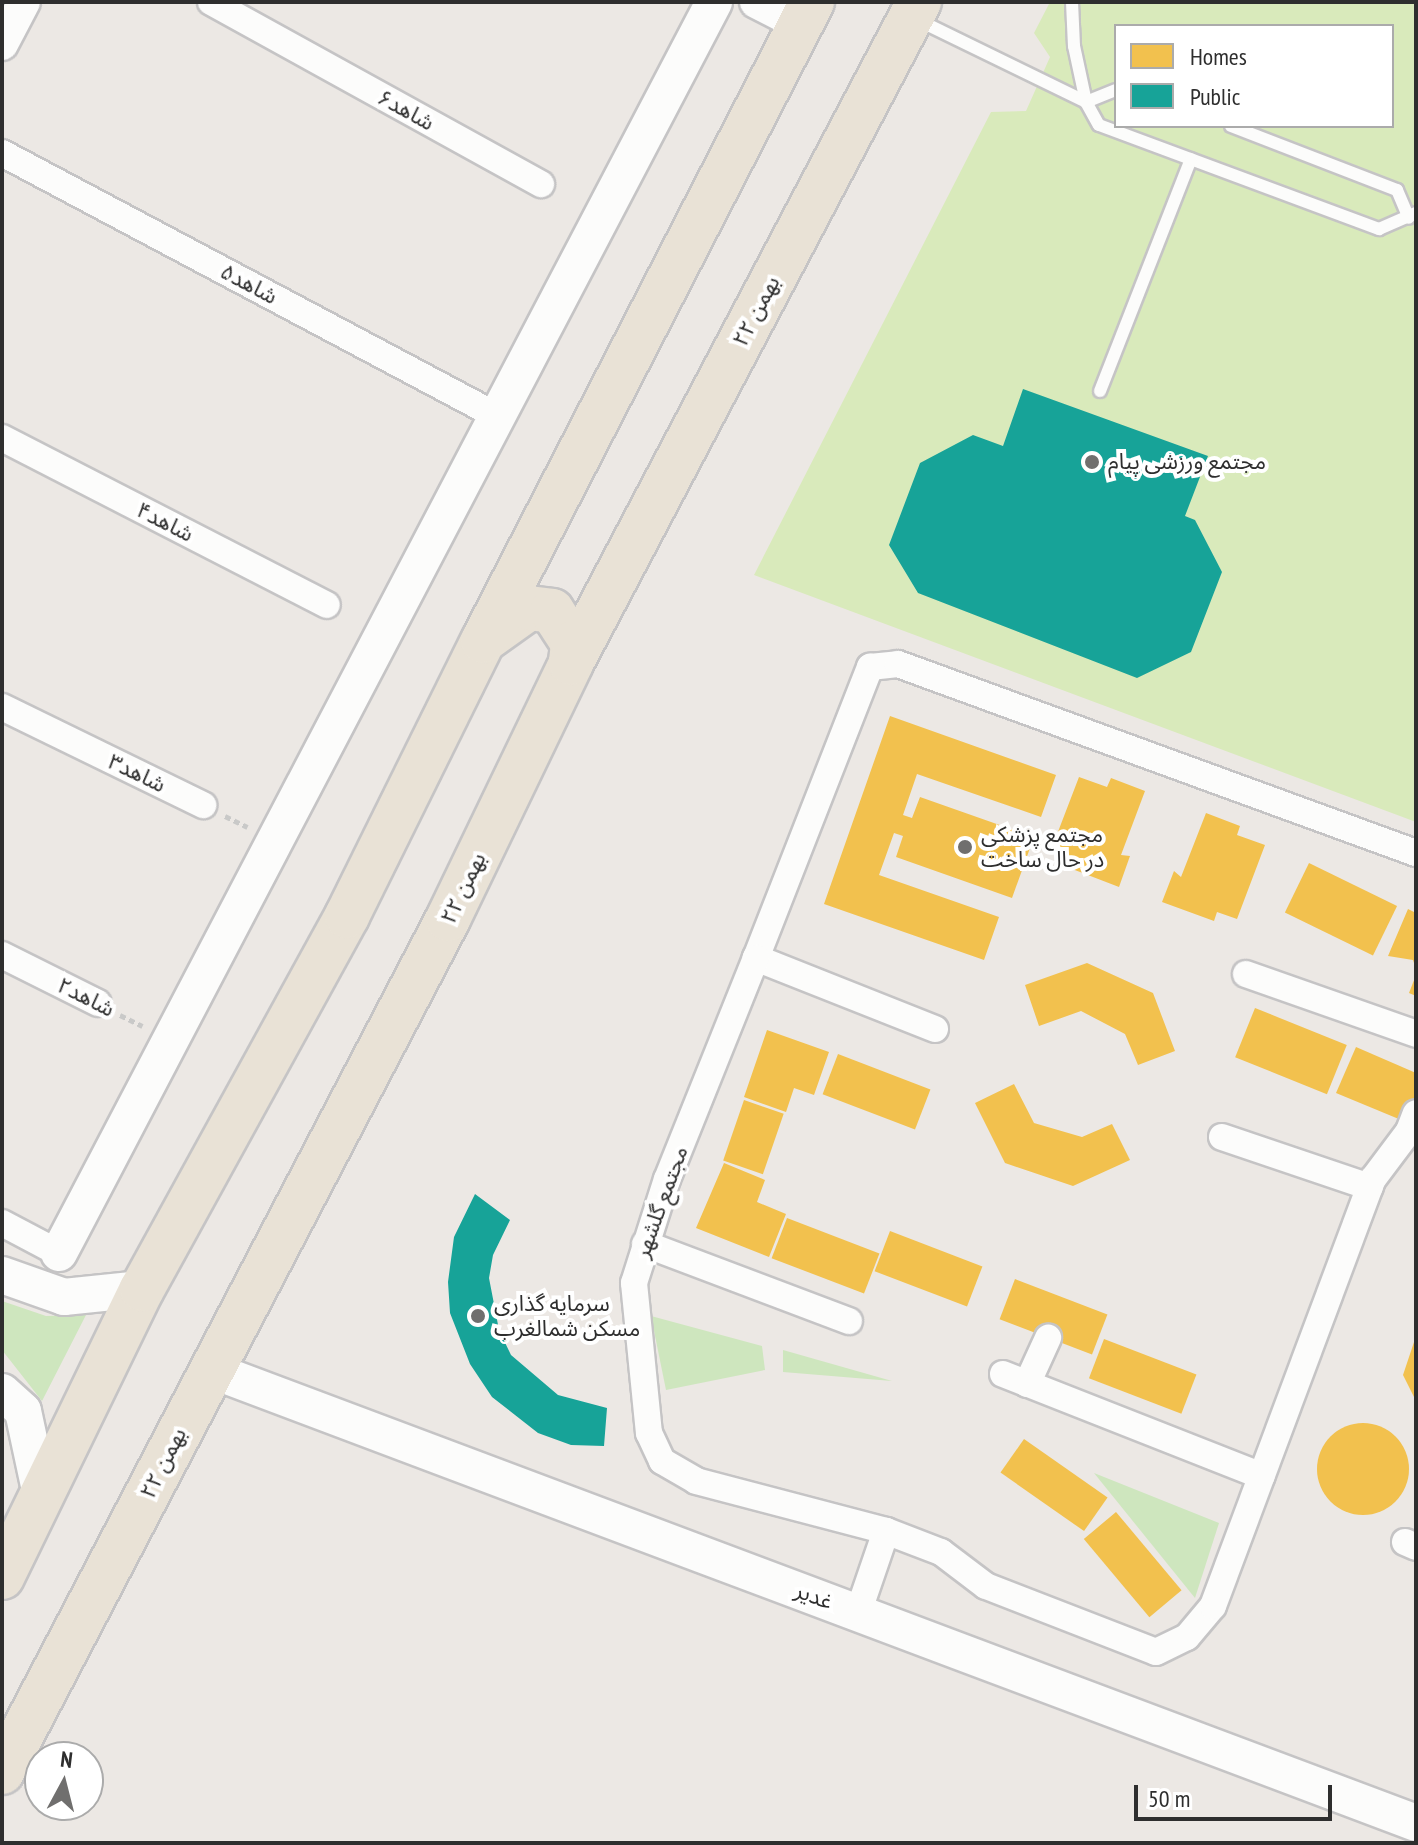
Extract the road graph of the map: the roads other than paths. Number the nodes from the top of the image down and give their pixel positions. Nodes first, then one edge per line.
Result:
1 (24, 2) edge
2 (211, 2) edge
3 (714, 2) edge
4 (756, 2) edge
5 (1072, 2) edge
6 (915, 9) edge
7 (806, 13) edge
8 (2, 44) edge
9 (1114, 91) edge
10 (1086, 102) junction
11 (1236, 128) edge
12 (2, 153) edge
13 (1191, 159) junction
14 (541, 184) dead end
15 (1413, 216) edge
16 (1100, 391) dead end
17 (497, 416) junction
18 (2, 438) edge
19 (327, 605) dead end
20 (483, 641) junction
21 (571, 663) junction
22 (2, 707) edge
23 (203, 805) road end
24 (1416, 853) edge
25 (2, 955) edge
26 (756, 958) junction
27 (1246, 974) dead end
28 (98, 1003) road end
29 (935, 1029) dead end
30 (1416, 1034) edge
31 (1416, 1113) edge
32 (1222, 1137) dead end
33 (1370, 1187) junction
34 (2, 1223) edge
35 (645, 1244) junction
36 (59, 1253) joint
37 (2, 1275) edge
38 (142, 1289) junction
39 (849, 1321) dead end
40 (1048, 1338) dead end
41 (211, 1370) junction
42 (2, 1392) edge
43 (1262, 1476) junction
44 (42, 1500) junction
45 (886, 1531) junction
46 (2, 1577) edge
47 (858, 1613) junction
48 (2, 1772) edge
49 (1416, 1823) edge

1 - 8 street
2 - 14 street, شاهد۶
3 - 17 main road
4 - 7 street
5 - 10 lane
6 - 10 lane
6 - 21 highway, ۲۲ بهمن
7 - 20 highway
9 - 10 lane
10 - 13 lane
11 - 15 lane
12 - 17 street, شاهد۵
13 - 15 lane
13 - 16 lane
17 - 36 main road
18 - 19 street, شاهد۴
20 - 21 highway
20 - 38 highway
21 - 41 highway, ۲۲ بهمن
22 - 23 street, شاهد۳
24 - 26 street, مجتمع گلشهر
25 - 28 street, شاهد۲
26 - 29 street
26 - 35 street, مجتمع گلشهر
27 - 30 street
31 - 33 street, مجتمع گلشهر
32 - 33 street
33 - 43 street, مجتمع گلشهر
34 - 36 street
35 - 39 street
35 - 45 street, مجتمع گلشهر
37 - 38 main road
38 - 44 highway
40 - 43 street
41 - 47 main road, غدیر
41 - 48 highway, ۲۲ بهمن
42 - 44 main road
43 - 45 street, مجتمع گلشهر
44 - 46 highway
45 - 47 street
47 - 49 main road, غدیر

